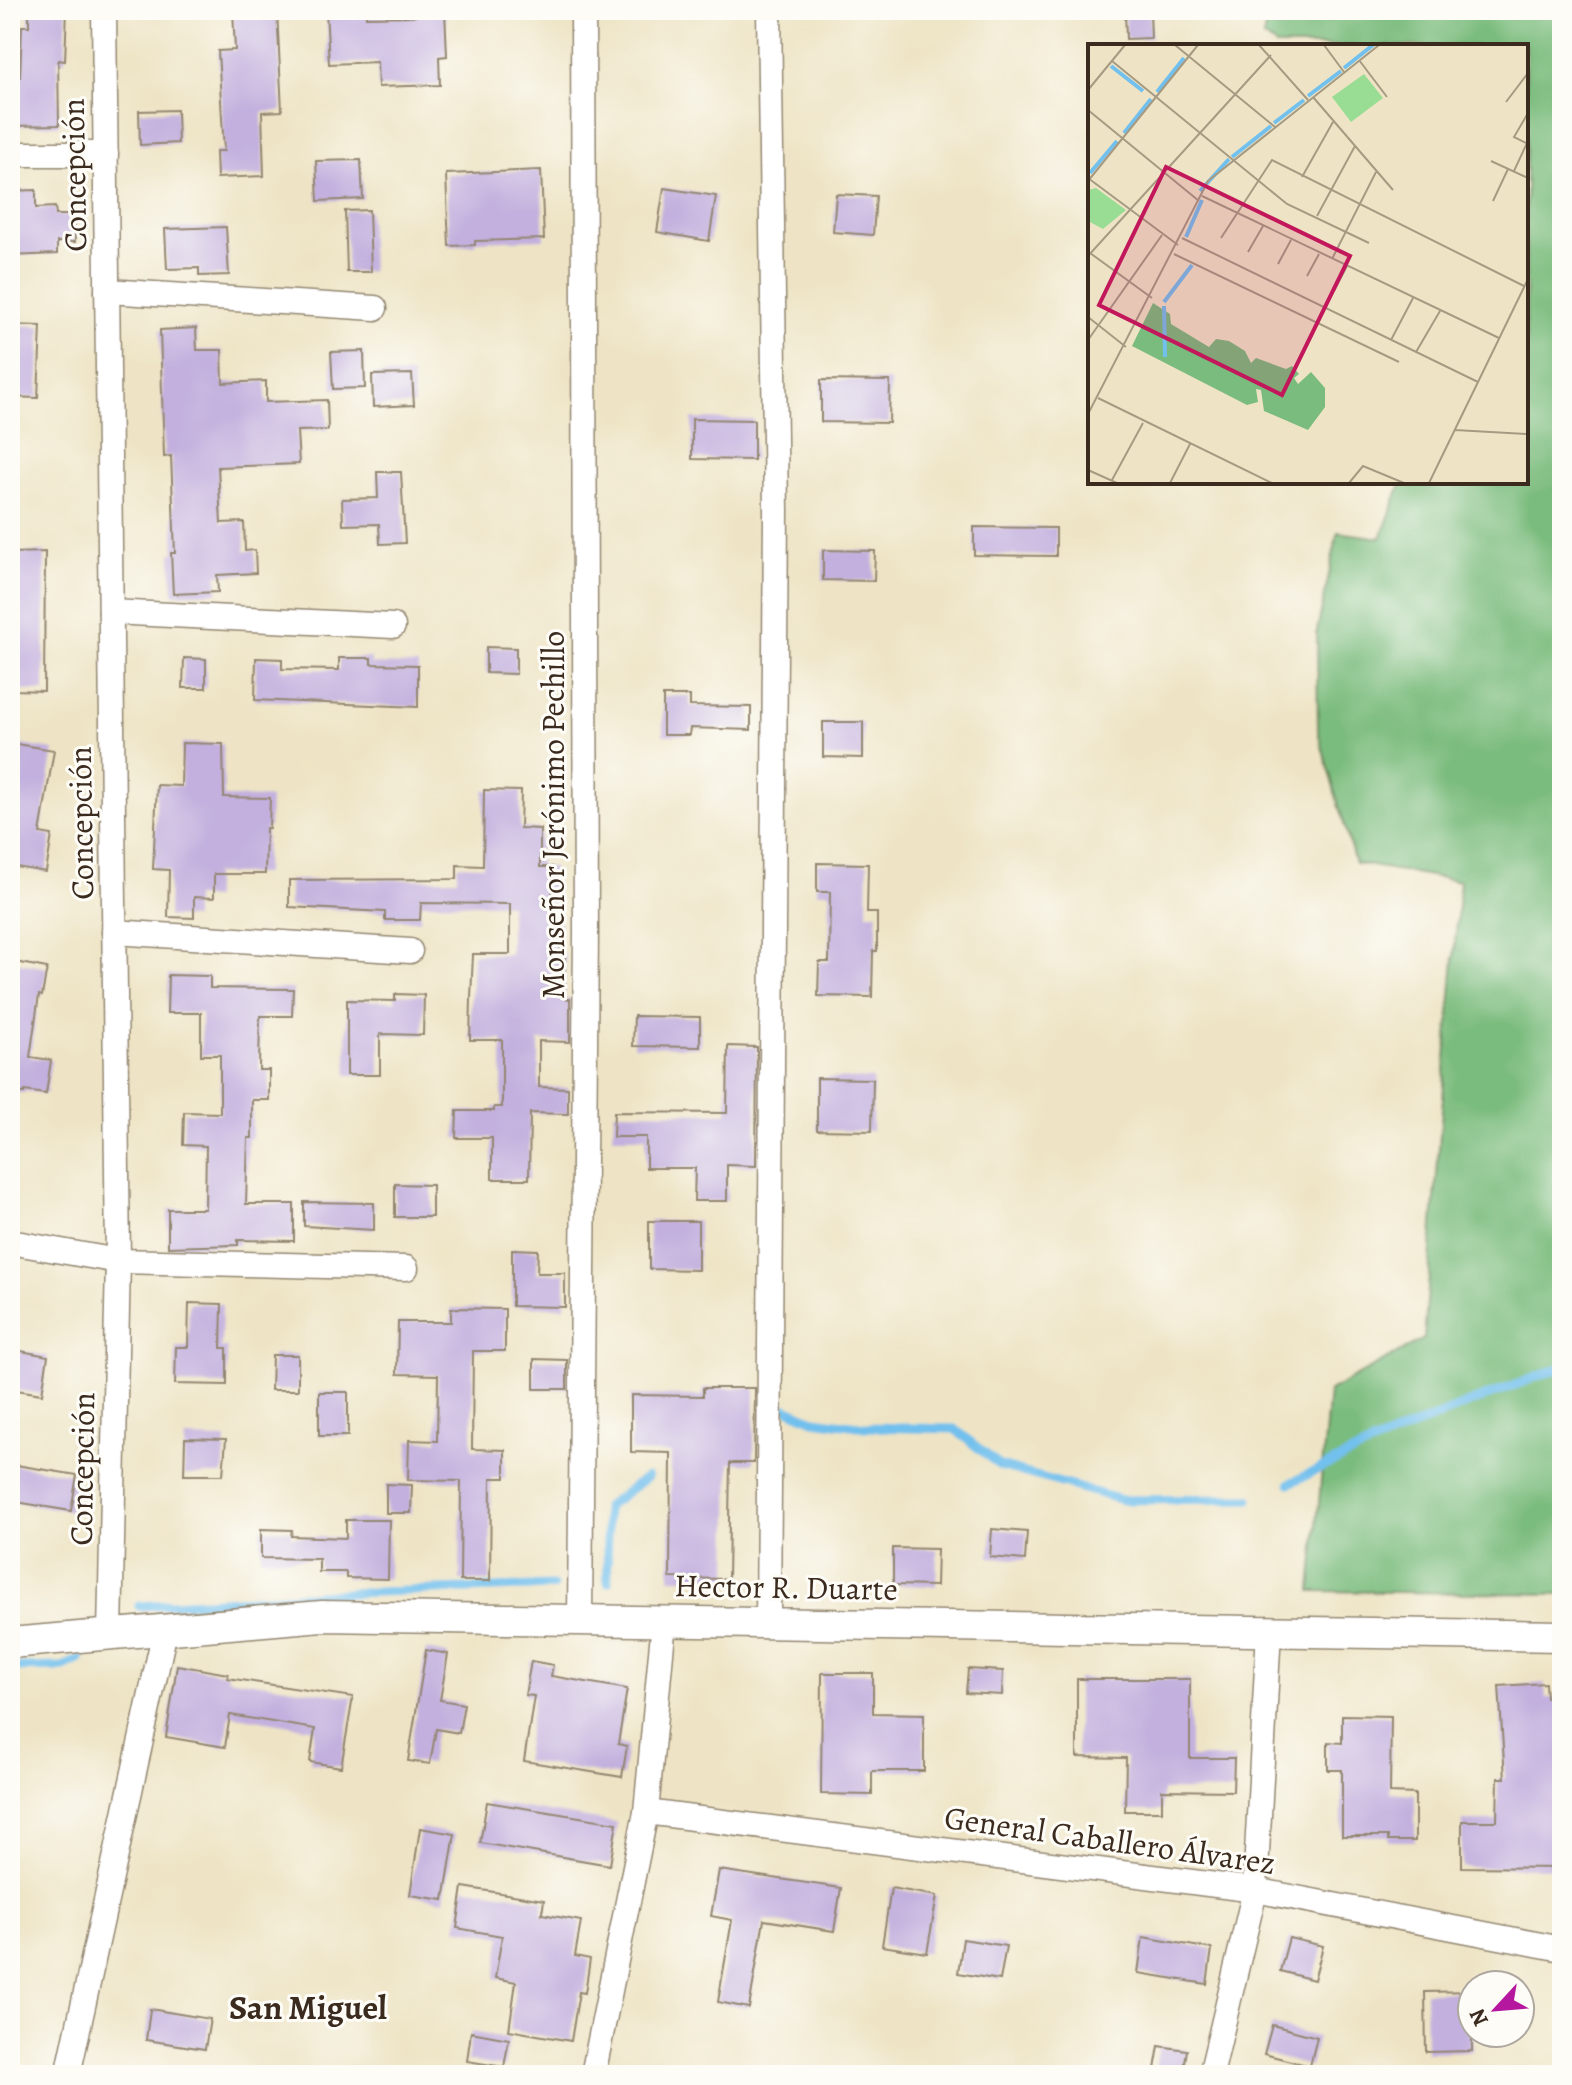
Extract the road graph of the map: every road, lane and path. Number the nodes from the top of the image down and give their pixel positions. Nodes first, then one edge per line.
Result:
1 (104, 10) edge
2 (583, 10) edge
3 (769, 10) edge
4 (10, 154) edge
5 (106, 154) junction
6 (107, 291) junction
7 (375, 308) dead end
8 (111, 612) junction
9 (393, 626) dead end
10 (114, 932) junction
11 (410, 951) dead end
12 (10, 1242) edge
13 (118, 1261) junction
14 (406, 1268) dead end
15 (580, 1619) junction
16 (664, 1621) junction
17 (768, 1623) junction
18 (165, 1630) junction
19 (1269, 1630) junction
20 (110, 1634) junction
21 (1562, 1636) edge
22 (10, 1643) edge
23 (646, 1812) junction
24 (1255, 1890) junction
25 (1562, 1949) edge
26 (68, 2075) edge
27 (593, 2075) edge
28 (1211, 2075) edge

1 - 5 street, Concepción
2 - 15 street, Monseñor Jerónimo Pechillo
3 - 17 street
4 - 5 street
5 - 6 street, Concepción
6 - 7 street
6 - 8 street, Concepción
8 - 9 street
8 - 10 street, Concepción
10 - 11 street
10 - 13 street, Concepción
12 - 13 street
13 - 14 street
13 - 20 street, Concepción
15 - 16 street, Hector R. Duarte
15 - 18 street, Hector R. Duarte
16 - 17 street, Hector R. Duarte
16 - 23 street
17 - 19 street, Hector R. Duarte
18 - 20 street, Hector R. Duarte
18 - 26 street
19 - 21 street, Hector R. Duarte
19 - 24 street
20 - 22 street, Hector R. Duarte
23 - 24 street, General Caballero Álvarez
23 - 27 street
24 - 25 street, General Caballero Álvarez
24 - 28 street

